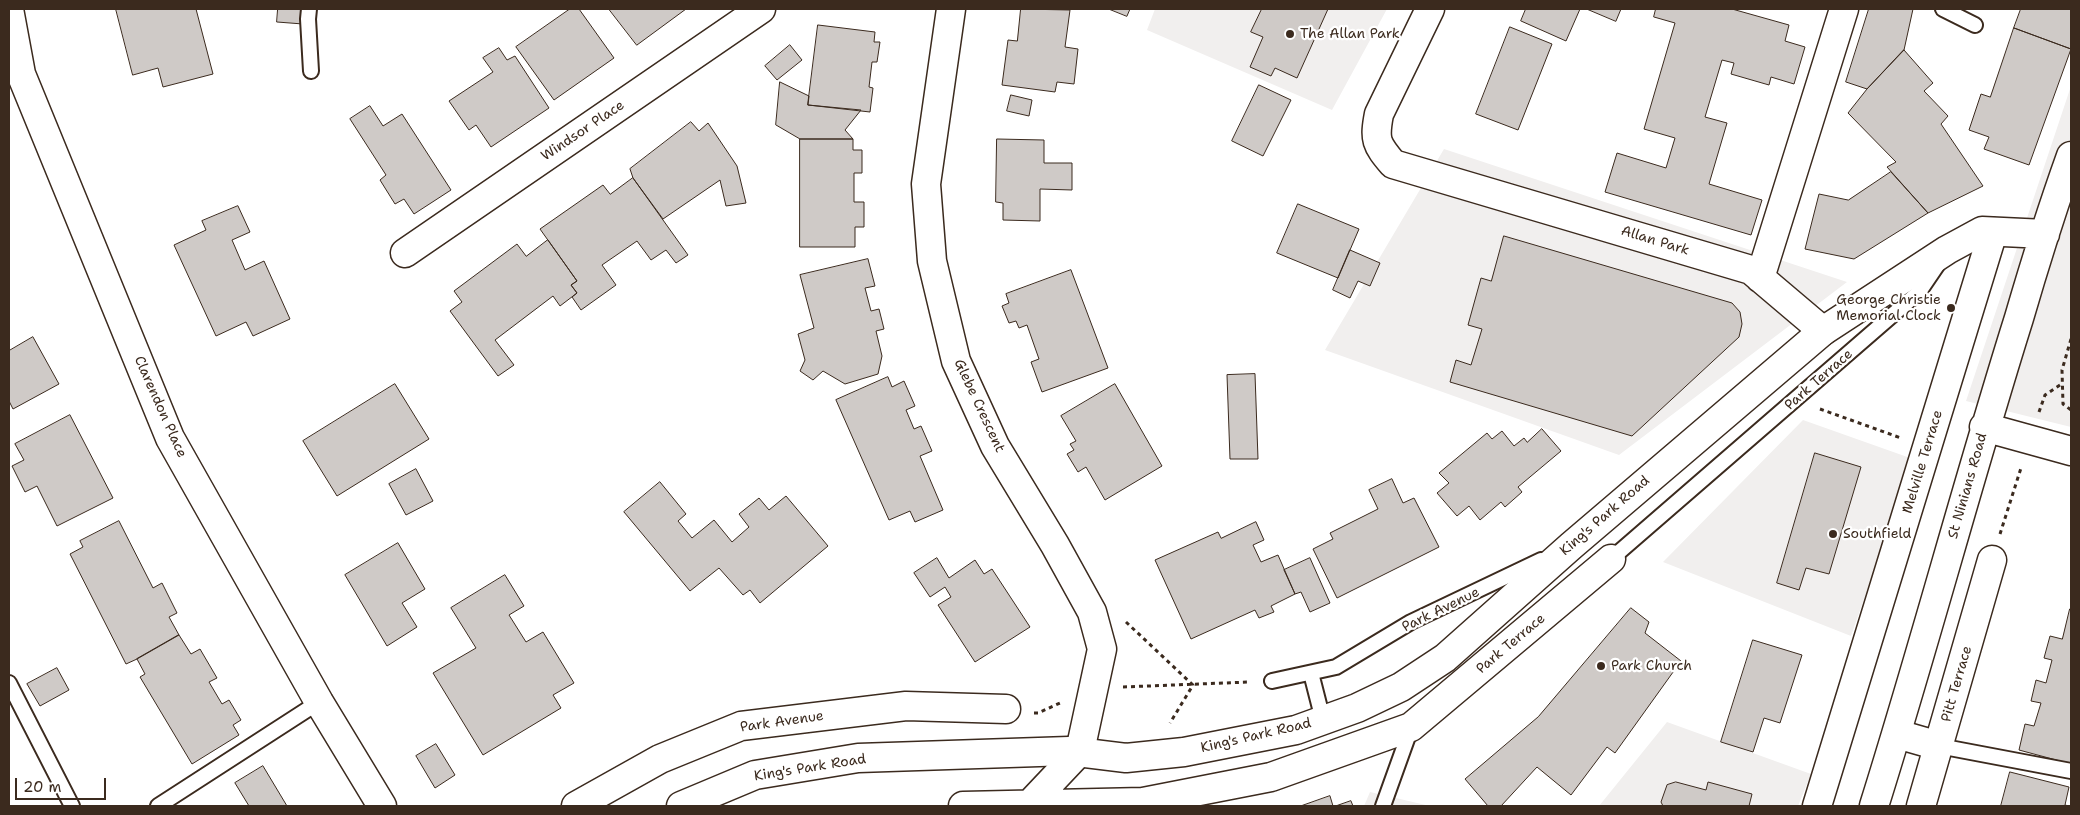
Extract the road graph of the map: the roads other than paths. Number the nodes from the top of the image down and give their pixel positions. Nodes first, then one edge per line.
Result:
1 (9, 9) edge
2 (310, 9) edge
3 (760, 9) edge
4 (952, 9) edge
5 (1430, 9) edge
6 (1844, 9) edge
7 (1943, 9) edge
8 (1975, 25) dead end
9 (311, 71) dead end
10 (2069, 161) edge
11 (1993, 232) junction
12 (2045, 234) junction
13 (1947, 250) junction
14 (405, 253) dead end
15 (1760, 278) junction
16 (1823, 330) junction
17 (1984, 428) junction
18 (2071, 451) edge
19 (1571, 546) junction
20 (1611, 560) joint
21 (1992, 560) dead end
22 (1311, 673) junction
23 (1272, 681) road end
24 (9, 683) edge
25 (319, 702) junction
26 (1006, 709) road end
27 (1323, 720) junction
28 (1411, 727) junction
29 (1897, 734) junction
30 (1939, 746) junction
31 (1080, 751) junction
32 (2071, 771) edge
33 (1028, 805) edge
34 (72, 806) edge
35 (158, 806) edge
36 (382, 806) edge
37 (576, 806) edge
38 (680, 806) edge
39 (963, 806) edge
40 (1383, 806) edge
41 (1817, 806) edge
42 (1874, 806) edge
43 (1921, 806) edge

1 - 25 street, Clarendon Place
2 - 9 lane
3 - 14 street, Windsor Place
4 - 31 street, Glebe Crescent
5 - 15 street, Allan Park
6 - 15 street
7 - 8 lane
10 - 12 street, St Ninians Road
11 - 12 street
11 - 13 street
11 - 41 street, Melville Terrace
12 - 17 street, St Ninians Road
13 - 16 street
13 - 20 lane, Park Terrace
15 - 16 street, Allan Park
16 - 19 street, King's Park Road
17 - 18 street
17 - 29 street, St Ninians Road
19 - 22 lane, Park Avenue
19 - 27 street, King's Park Road
20 - 28 street, Park Terrace
21 - 30 street, Pitt Terrace
22 - 23 lane, Park Avenue
22 - 27 lane
24 - 34 lane
25 - 35 lane
25 - 36 street, Clarendon Place
26 - 37 street, Park Avenue
27 - 31 street, King's Park Road
28 - 33 street, Park Terrace
28 - 40 lane
29 - 30 street
29 - 42 street, St Ninians Road
30 - 32 lane
30 - 43 street, Pitt Terrace
31 - 33 street
31 - 38 street, King's Park Road
33 - 39 street, Park Terrace

